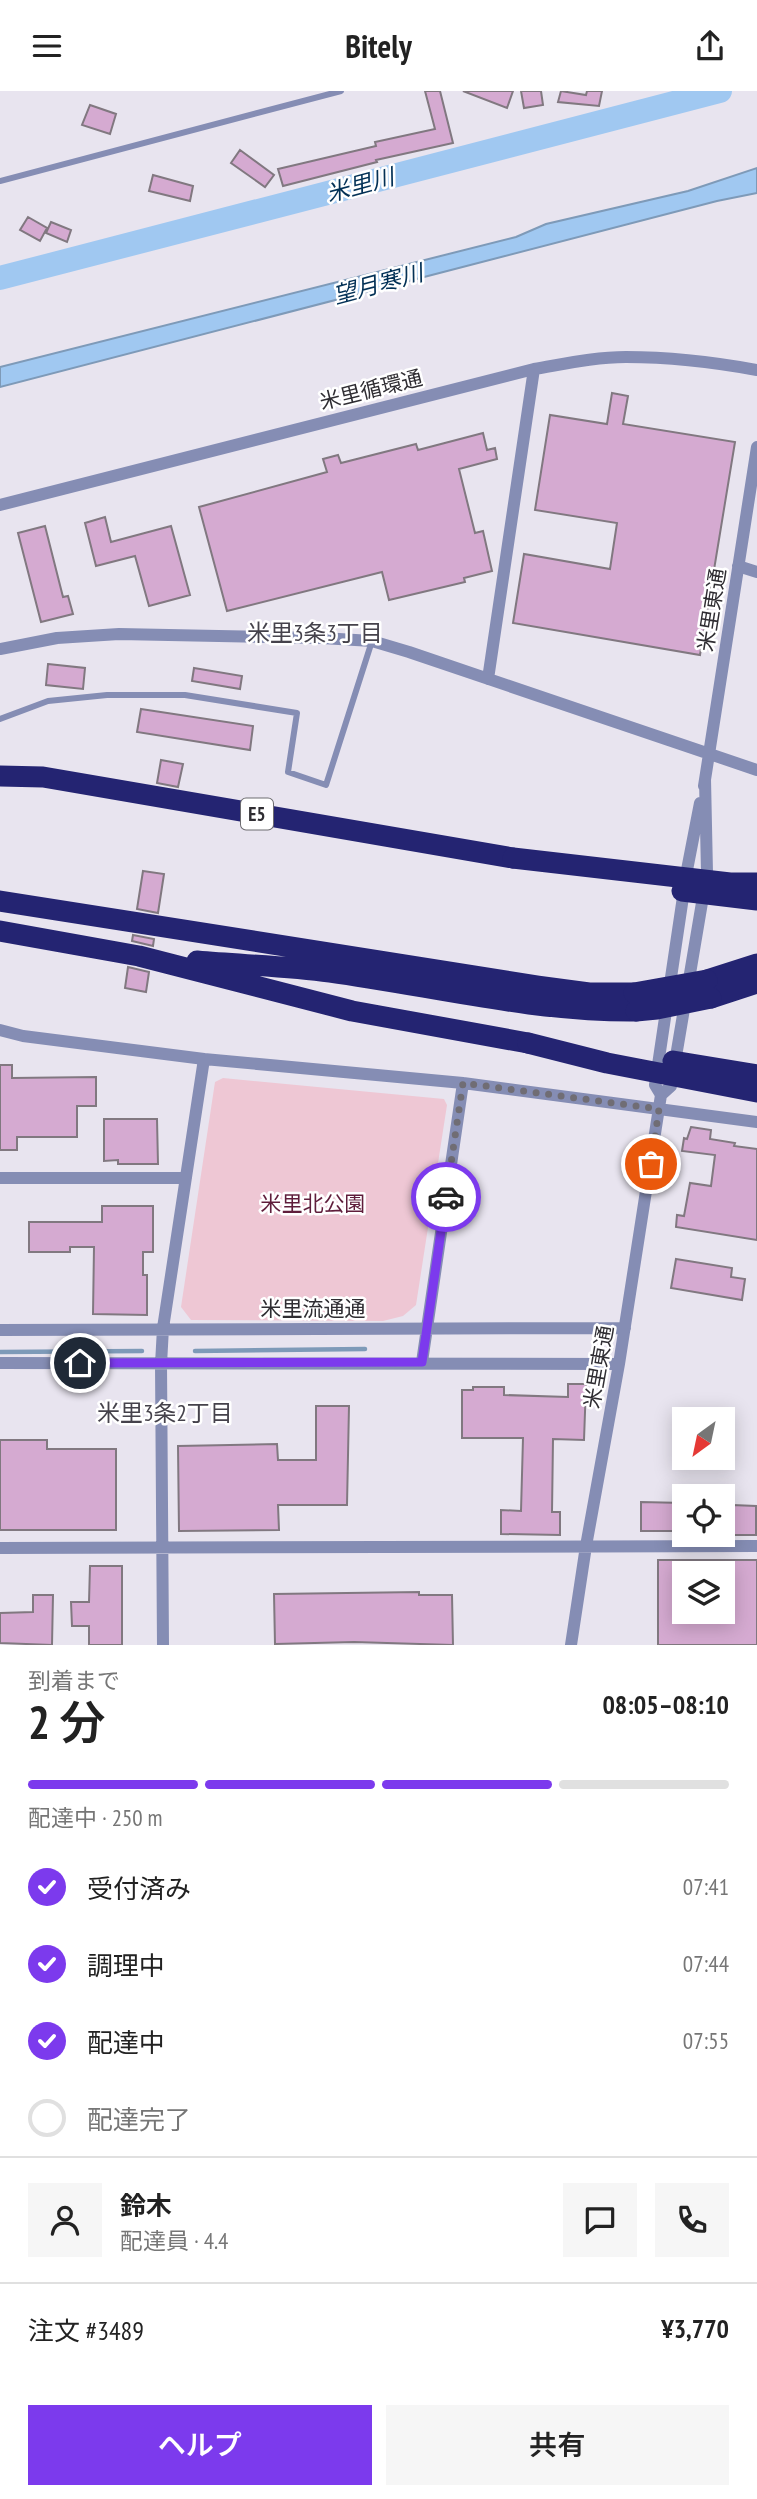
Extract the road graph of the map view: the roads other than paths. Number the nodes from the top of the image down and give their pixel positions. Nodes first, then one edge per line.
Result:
1 (341, 91) edge
2 (0, 181) edge
3 (534, 369) junction
4 (757, 370) edge
5 (757, 447) edge
6 (0, 505) edge
7 (738, 566) junction
8 (757, 572) edge
9 (372, 641) junction
10 (0, 649) edge
11 (488, 679) junction
12 (0, 719) edge
13 (708, 754) junction
14 (757, 770) edge
15 (0, 776) edge
16 (705, 779) junction
17 (523, 860) junction
18 (757, 883) edge
19 (757, 900) edge
20 (0, 901) edge
21 (0, 931) edge
22 (139, 956) junction
23 (757, 964) edge
24 (757, 983) edge
25 (709, 989) junction
26 (635, 1002) junction
27 (0, 1030) edge
28 (528, 1043) junction
29 (204, 1059) junction
30 (757, 1075) edge
31 (463, 1083) junction
32 (757, 1092) edge
33 (662, 1095) junction
34 (659, 1109) junction
35 (757, 1122) edge
36 (0, 1178) edge
37 (186, 1178) junction
38 (163, 1328) junction
39 (428, 1328) junction
40 (625, 1328) junction
41 (0, 1331) edge
42 (422, 1362) junction
43 (0, 1363) edge
44 (161, 1364) junction
45 (620, 1364) junction
46 (162, 1546) junction
47 (586, 1546) junction
48 (757, 1546) edge
49 (0, 1548) edge
50 (163, 1645) edge
51 (571, 1645) edge

1 - 2 lane
3 - 4 street, 米里循環通
3 - 6 street, 米里循環通
3 - 11 street
5 - 7 street, 米里東通
7 - 8 street
7 - 13 street, 米里東通
9 - 10 street
9 - 11 street
9 - 12 lane
11 - 13 street
13 - 14 street
13 - 16 street, 米里東通
15 - 17 highway, E5
16 - 33 street, 米里東通
16 - 33 street, 米里東通
17 - 18 highway, E5, bridge
17 - 19 highway, bridge
20 - 26 highway
21 - 22 highway
22 - 26 highway
22 - 28 highway
23 - 25 highway
24 - 25 highway
25 - 26 highway, bridge
27 - 29 street
28 - 30 highway, bridge
28 - 32 highway, bridge
29 - 31 street
29 - 37 street
31 - 34 street
31 - 39 street
33 - 34 street, 米里東通
34 - 35 street
34 - 40 street, 米里東通
36 - 37 street
37 - 38 street
38 - 39 street, 米里流通通
38 - 41 street, 米里流通通
38 - 44 street
39 - 40 street, 米里流通通
39 - 42 street
40 - 45 street, 米里東通
42 - 44 street
42 - 45 street
43 - 44 street
44 - 46 street
45 - 47 street, 米里東通
46 - 47 street
46 - 49 street
46 - 50 street
47 - 48 street
47 - 51 street, 米里東通

